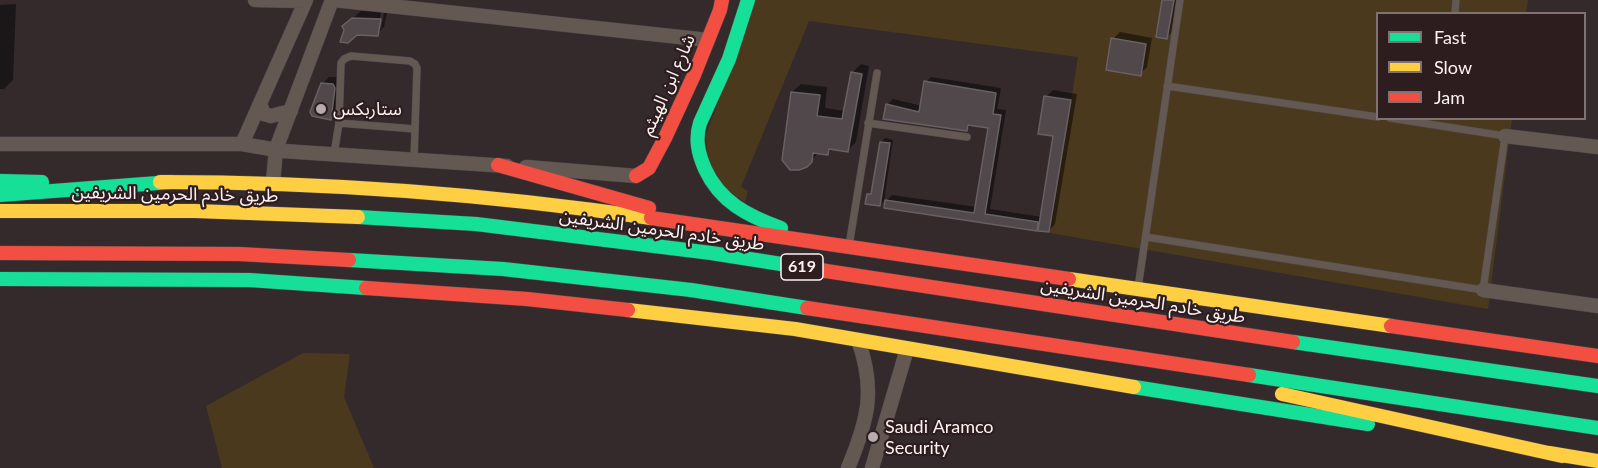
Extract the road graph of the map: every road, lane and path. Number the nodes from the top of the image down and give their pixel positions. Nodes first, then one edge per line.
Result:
1 (255, 0) edge
2 (333, 0) edge
3 (722, 0) edge
4 (748, 0) edge
5 (1180, 0) edge
6 (305, 1) edge
7 (708, 40) junction
8 (877, 73) dead end
9 (1167, 86) junction
10 (260, 104) junction
11 (291, 111) junction
12 (1376, 117) edge
13 (1414, 120) edge
14 (1439, 122) edge
15 (339, 123) junction
16 (868, 123) junction
17 (415, 129) junction
18 (967, 136) dead end
19 (1505, 136) junction
20 (0, 144) edge
21 (242, 144) junction
22 (1598, 147) edge
23 (276, 149) junction
24 (334, 154) junction
25 (414, 159) junction
26 (498, 165) junction
27 (636, 176) joint
28 (0, 182) edge
29 (171, 182) junction
30 (273, 182) junction
31 (0, 195) edge
32 (0, 211) edge
33 (720, 228) junction
34 (1146, 237) junction
35 (823, 242) junction
36 (849, 246) junction
37 (0, 253) edge
38 (0, 279) edge
39 (1138, 288) junction
40 (1483, 290) junction
41 (1598, 306) edge
42 (858, 340) junction
43 (1054, 345) junction
44 (907, 349) junction
45 (1598, 356) edge
46 (1598, 386) edge
47 (1598, 428) edge
48 (1562, 456) junction
49 (1598, 461) edge
50 (849, 468) edge
51 (872, 468) edge

1 - 6 street
2 - 7 street
2 - 11 street
3 - 7 main road, شارع ابن الهيثم
4 - 35 main road
5 - 9 lane
6 - 10 street
7 - 27 main road, شارع ابن الهيثم
8 - 16 lane
9 - 12 lane
9 - 34 lane
10 - 11 street
10 - 21 street
11 - 23 street
13 - 14 lane
14 - 19 lane
15 - 17 lane
15 - 17 lane
15 - 24 lane
16 - 18 lane
16 - 36 lane
17 - 25 lane
19 - 22 street
19 - 40 lane
20 - 21 street
21 - 23 street
23 - 24 street
23 - 30 street
24 - 25 street
25 - 26 street
26 - 27 street
26 - 33 main road
28 - 29 main road
29 - 30 main road
29 - 31 main road
30 - 33 main road
32 - 46 main road, طريق خادم الحرمين الشريفين / 619
33 - 35 main road
34 - 39 lane
34 - 40 lane
35 - 36 main road
36 - 39 main road
37 - 43 main road, 619
38 - 42 main road
39 - 45 main road
40 - 41 street
42 - 44 main road
42 - 50 street
43 - 47 main road, 619
43 - 48 main road
44 - 48 main road
44 - 51 street
48 - 49 main road

